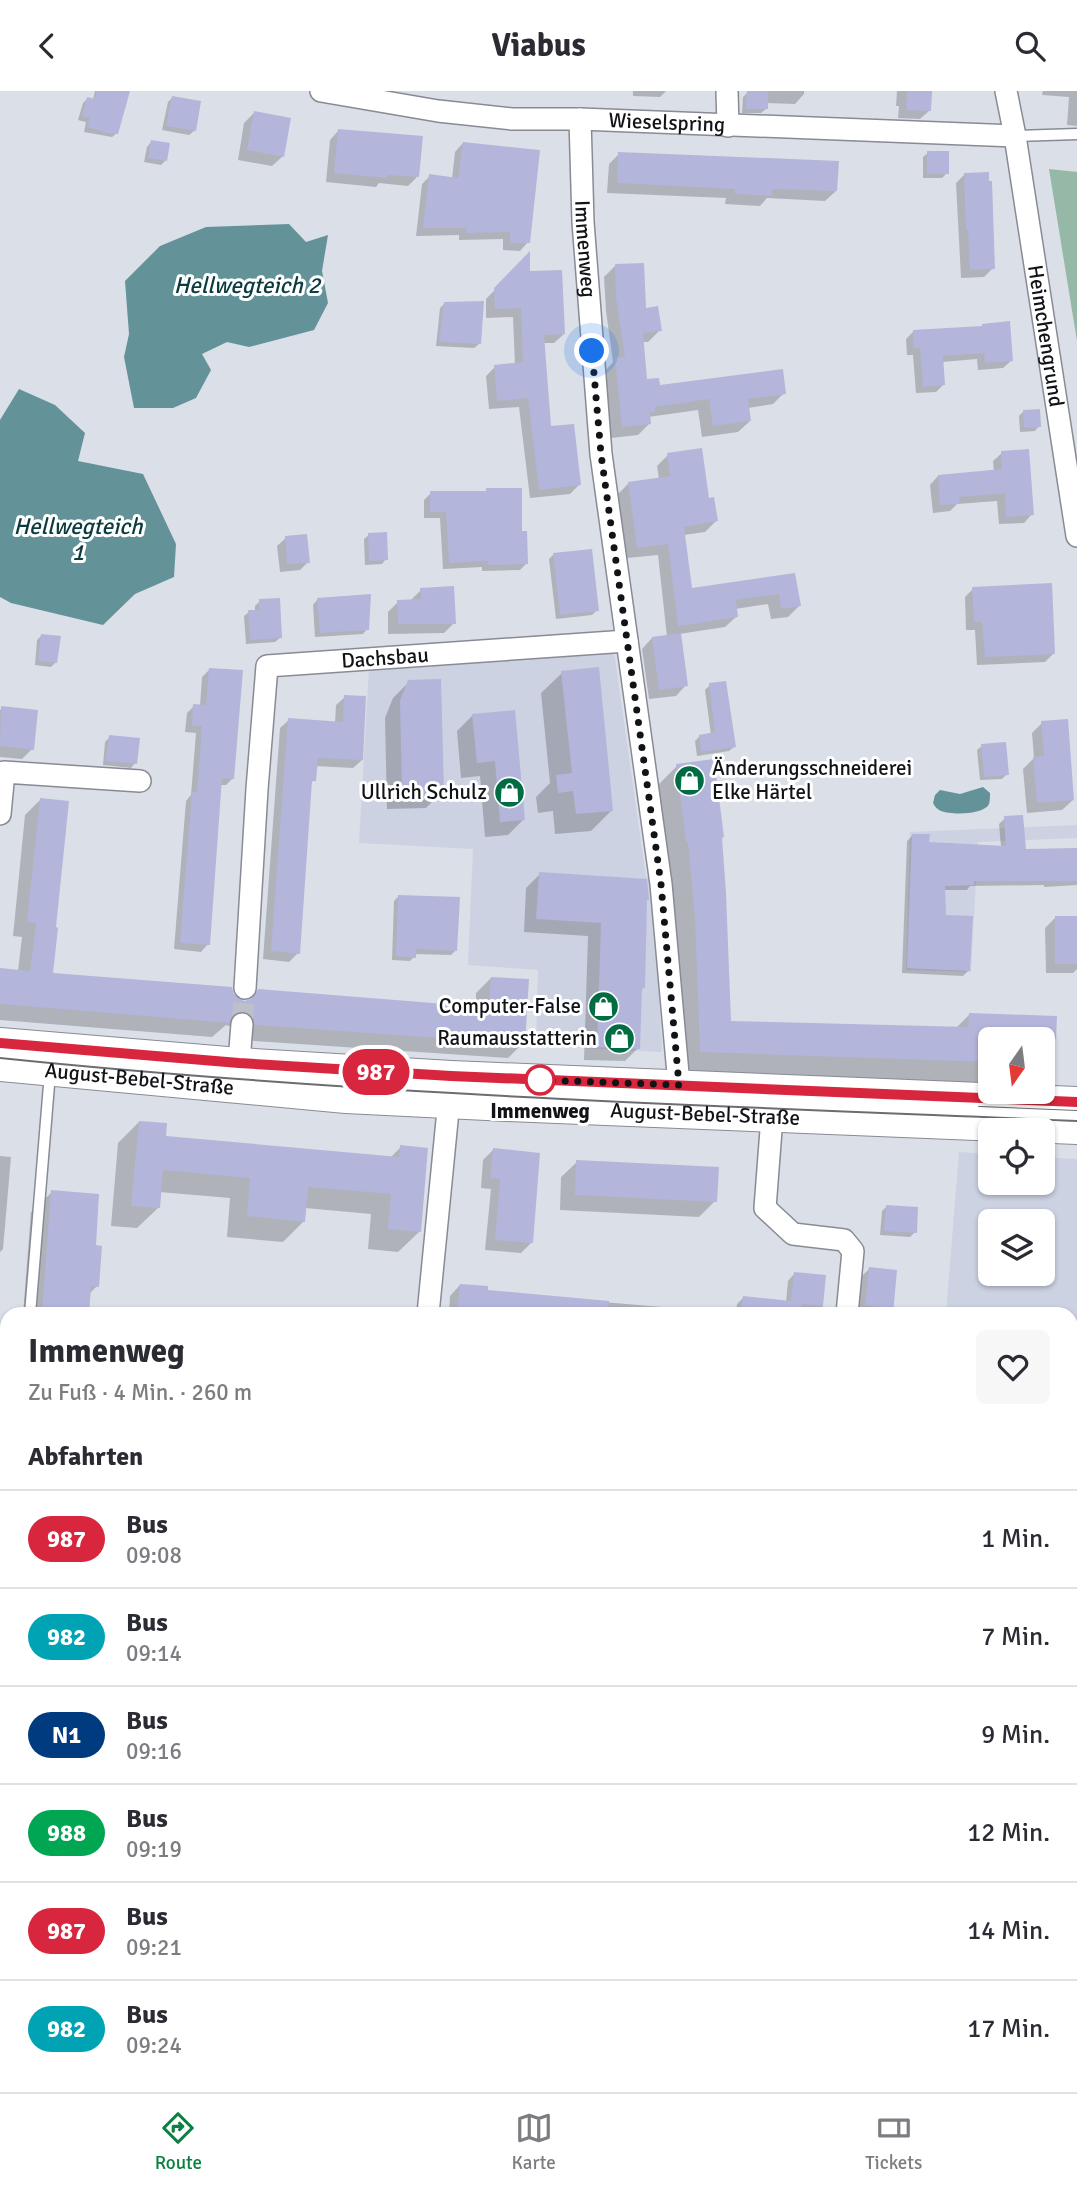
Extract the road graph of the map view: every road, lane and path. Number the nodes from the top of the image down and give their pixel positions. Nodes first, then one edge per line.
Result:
1 (321, 91) edge
2 (727, 91) edge
3 (1006, 91) edge
4 (440, 101) edge
5 (580, 119) junction
6 (728, 126) junction
7 (1077, 134) edge
8 (1015, 136) junction
9 (1077, 536) edge
10 (627, 641) junction
11 (140, 781) dead end
12 (0, 814) edge
13 (245, 988) tunnel mouth
14 (242, 1024) tunnel mouth
15 (0, 1043) edge
16 (51, 1059) junction
17 (0, 1066) edge
18 (238, 1075) junction
19 (679, 1085) junction
20 (450, 1089) junction
21 (1077, 1102) edge
22 (772, 1117) junction
23 (1077, 1129) edge
24 (31, 1307) edge
25 (429, 1307) edge
26 (848, 1307) edge

1 - 4 street, Wieselspring
2 - 6 street
3 - 8 street, Heimchengrund
4 - 5 street, Wieselspring
5 - 6 street, Wieselspring
5 - 10 street, Immenweg
6 - 8 street, Wieselspring
7 - 8 lane
8 - 9 street, Heimchengrund
10 - 13 street, Dachsbau
10 - 19 street, Immenweg
11 - 12 street
14 - 18 street
15 - 16 street, August-Bebel-Straße
16 - 17 street, August-Bebel-Straße
16 - 18 street, August-Bebel-Straße
16 - 24 lane
18 - 20 street, August-Bebel-Straße
19 - 20 street, August-Bebel-Straße
19 - 21 street, August-Bebel-Straße
20 - 22 street, August-Bebel-Straße
20 - 25 street
22 - 23 street, August-Bebel-Straße
22 - 26 street

